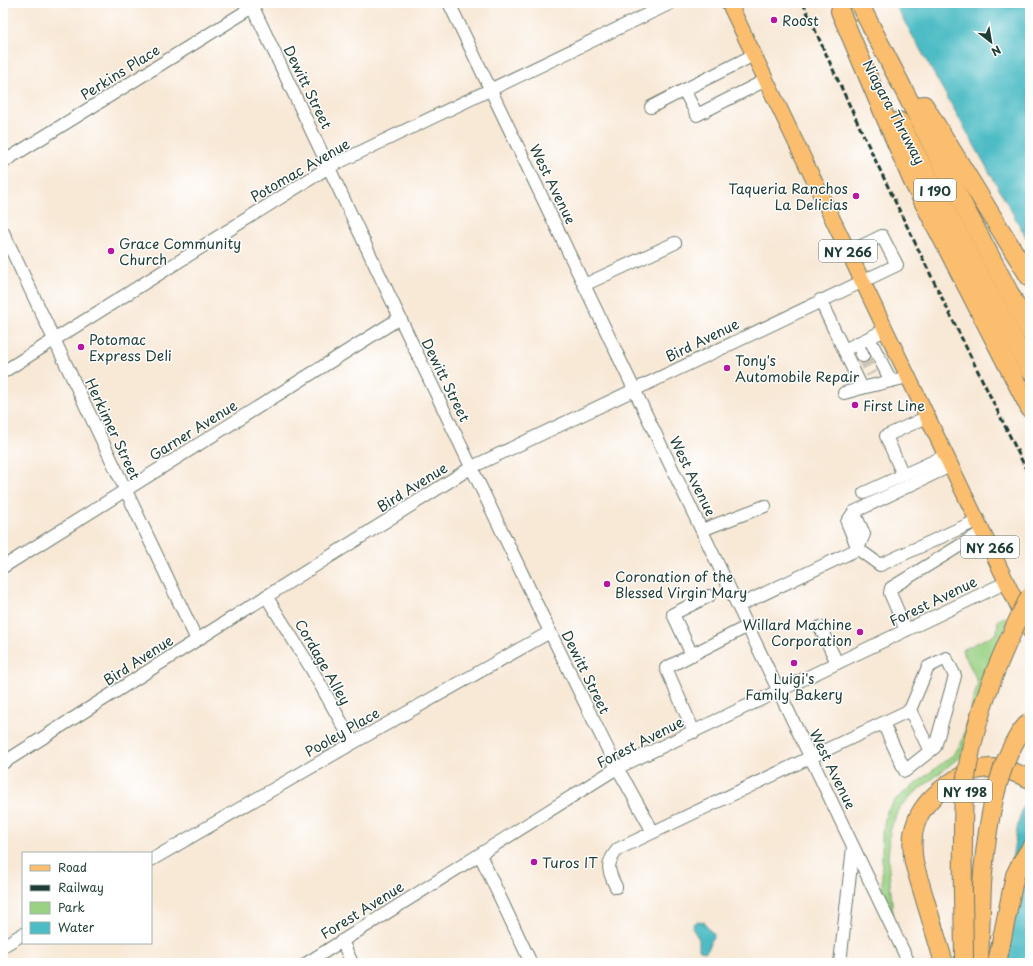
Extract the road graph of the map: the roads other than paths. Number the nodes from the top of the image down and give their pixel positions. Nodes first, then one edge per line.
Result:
1 (449, 3) edge
2 (671, 3) edge
3 (859, 3) edge
4 (731, 4) edge
5 (252, 5) edge
6 (838, 7) edge
7 (754, 55) junction
8 (766, 80) junction
9 (490, 89) junction
10 (684, 90) junction
11 (651, 107) dead end
12 (3, 162) edge
13 (329, 167) junction
14 (3, 232) edge
15 (675, 244) dead end
16 (849, 252) junction
17 (1030, 278) edge
18 (862, 280) junction
19 (584, 285) junction
20 (820, 300) junction
21 (400, 318) junction
22 (885, 330) junction
23 (1030, 332) edge
24 (869, 338) junction
25 (54, 340) junction
26 (857, 343) junction
27 (844, 350) junction
28 (863, 356) tunnel mouth
29 (1030, 370) edge
30 (3, 372) edge
31 (908, 377) junction
32 (891, 381) junction
33 (862, 388) junction
34 (634, 389) junction
35 (844, 393) dead end
36 (1030, 409) edge
37 (927, 417) junction
38 (948, 461) junction
39 (472, 467) junction
40 (903, 475) junction
41 (125, 490) junction
42 (864, 492) dead end
43 (765, 506) dead end
44 (979, 526) junction
45 (702, 530) junction
46 (858, 549) junction
47 (3, 567) edge
48 (1007, 582) junction
49 (266, 596) junction
50 (709, 596) dead end
51 (1030, 596) edge
52 (738, 606) junction
53 (1030, 608) edge
54 (748, 626) junction
55 (820, 628) dead end
56 (1022, 629) edge
57 (906, 630) junction
58 (550, 632) junction
59 (197, 640) junction
60 (692, 655) junction
61 (837, 663) junction
62 (779, 691) junction
63 (910, 710) junction
64 (1030, 721) edge
65 (882, 723) junction
66 (694, 732) junction
67 (353, 743) junction
68 (930, 751) junction
69 (811, 758) junction
70 (3, 763) edge
71 (617, 768) junction
72 (1030, 779) edge
73 (652, 832) junction
74 (853, 847) junction
75 (1030, 849) edge
76 (480, 855) junction
77 (152, 859) edge
78 (616, 887) dead end
79 (22, 935) edge
80 (342, 941) junction
81 (3, 946) edge
82 (307, 963) edge
83 (352, 963) edge
84 (531, 963) edge
85 (840, 963) edge
86 (909, 963) edge
87 (944, 963) edge
88 (964, 963) edge
89 (979, 963) edge
90 (997, 963) edge

1 - 9 street, West Avenue
2 - 9 street, Potomac Avenue
3 - 17 highway
3 - 23 highway, Niagara Thruway / I 190
4 - 7 main road, NY 266
5 - 12 street, Perkins Place
5 - 13 street, Dewitt Street
6 - 29 highway, Niagara Thruway / I 190
6 - 36 highway
7 - 8 main road, NY 266
7 - 10 street
8 - 10 street
8 - 16 main road, NY 266
9 - 13 street, Potomac Avenue
9 - 19 street, West Avenue
10 - 11 street
13 - 21 street, Dewitt Street
13 - 25 street, Potomac Avenue
14 - 25 street, Herkimer Street
15 - 19 street
16 - 18 main road, NY 266
16 - 18 street, Bird Avenue
18 - 20 street, Bird Avenue
18 - 22 main road, NY 266
19 - 34 street, West Avenue
20 - 27 street
20 - 34 street, Bird Avenue
21 - 39 street, Dewitt Street
21 - 41 street, Garner Avenue
22 - 24 street
22 - 31 main road, NY 266
24 - 26 street
24 - 32 street
25 - 30 street, Potomac Avenue
25 - 41 street, Herkimer Street
26 - 27 street
26 - 28 street
27 - 33 street
31 - 32 street
31 - 37 main road, NY 266
32 - 33 street
33 - 35 street
34 - 39 street, Bird Avenue
34 - 45 street, West Avenue
37 - 38 main road, NY 266
37 - 40 street
38 - 40 street
38 - 44 main road, NY 266
38 - 46 street
39 - 49 street, Bird Avenue
39 - 58 street, Dewitt Street
40 - 42 street
41 - 47 street, Garner Avenue
41 - 59 street, Herkimer Street
43 - 45 street
44 - 46 street
44 - 48 main road, NY 266
44 - 57 street
45 - 52 street, West Avenue
46 - 52 street
48 - 56 main road, NY 266
48 - 57 street, Forest Avenue
49 - 59 street, Bird Avenue
49 - 67 street, Cordage Alley
50 - 60 street
51 - 56 highway, bridge
52 - 54 street, West Avenue
53 - 56 highway, bridge
54 - 60 street
54 - 62 street, West Avenue
55 - 61 street
56 - 88 highway, NY 198, bridge
57 - 61 street, Forest Avenue
58 - 67 street, Pooley Place
58 - 71 street, Dewitt Street
59 - 70 street, Bird Avenue
60 - 66 street
61 - 62 street, Forest Avenue
62 - 66 street, Forest Avenue
62 - 69 street, West Avenue
63 - 65 street
63 - 68 street
63 - 68 street
64 - 89 highway, NY 198, bridge
65 - 68 street
65 - 69 street
66 - 71 street, Forest Avenue
67 - 77 street, Pooley Place
69 - 73 street
69 - 74 street, West Avenue
71 - 73 street, Dewitt Street
71 - 76 street, Forest Avenue
72 - 87 highway
73 - 78 street
74 - 85 street
74 - 86 street, West Avenue
75 - 90 highway
76 - 80 street, Forest Avenue
76 - 84 street
79 - 81 street
80 - 82 street, Forest Avenue
80 - 83 street

